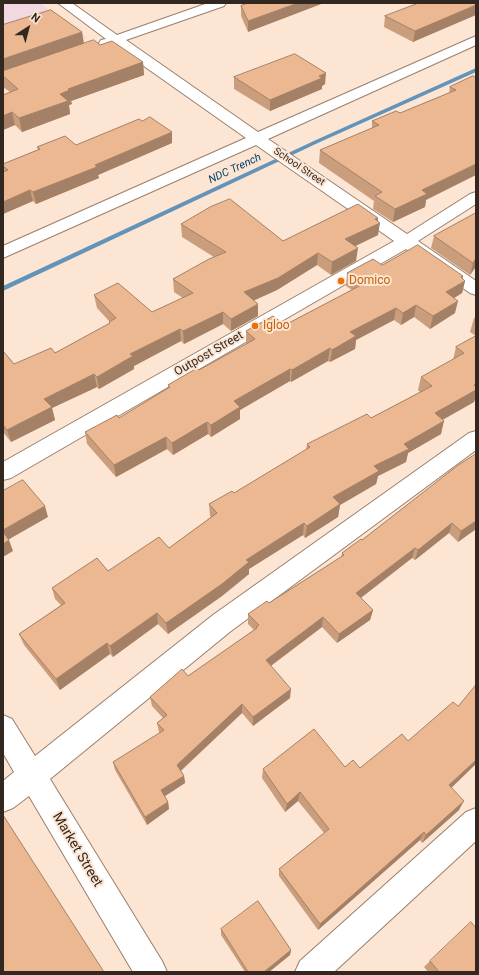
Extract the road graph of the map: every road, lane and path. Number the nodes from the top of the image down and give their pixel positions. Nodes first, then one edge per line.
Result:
1 (64, 3) edge
2 (220, 3) edge
3 (116, 40) junction
4 (476, 40) edge
5 (94, 48) edge
6 (257, 139) junction
7 (476, 197) edge
8 (407, 241) junction
9 (3, 253) edge
10 (476, 289) edge
11 (476, 439) edge
12 (3, 472) edge
13 (3, 728) edge
14 (32, 776) junction
15 (3, 798) edge
16 (476, 822) edge
17 (151, 972) edge
18 (311, 972) edge

1 - 3 street, School Street
2 - 3 street
3 - 5 street
3 - 6 street, School Street
4 - 6 street
6 - 8 street, School Street
6 - 9 street
7 - 8 street, Outpost Street
8 - 10 street, School Street
8 - 12 street, Outpost Street
11 - 14 street
13 - 14 street, Market Street
14 - 15 street
14 - 17 street, Market Street
16 - 18 street

